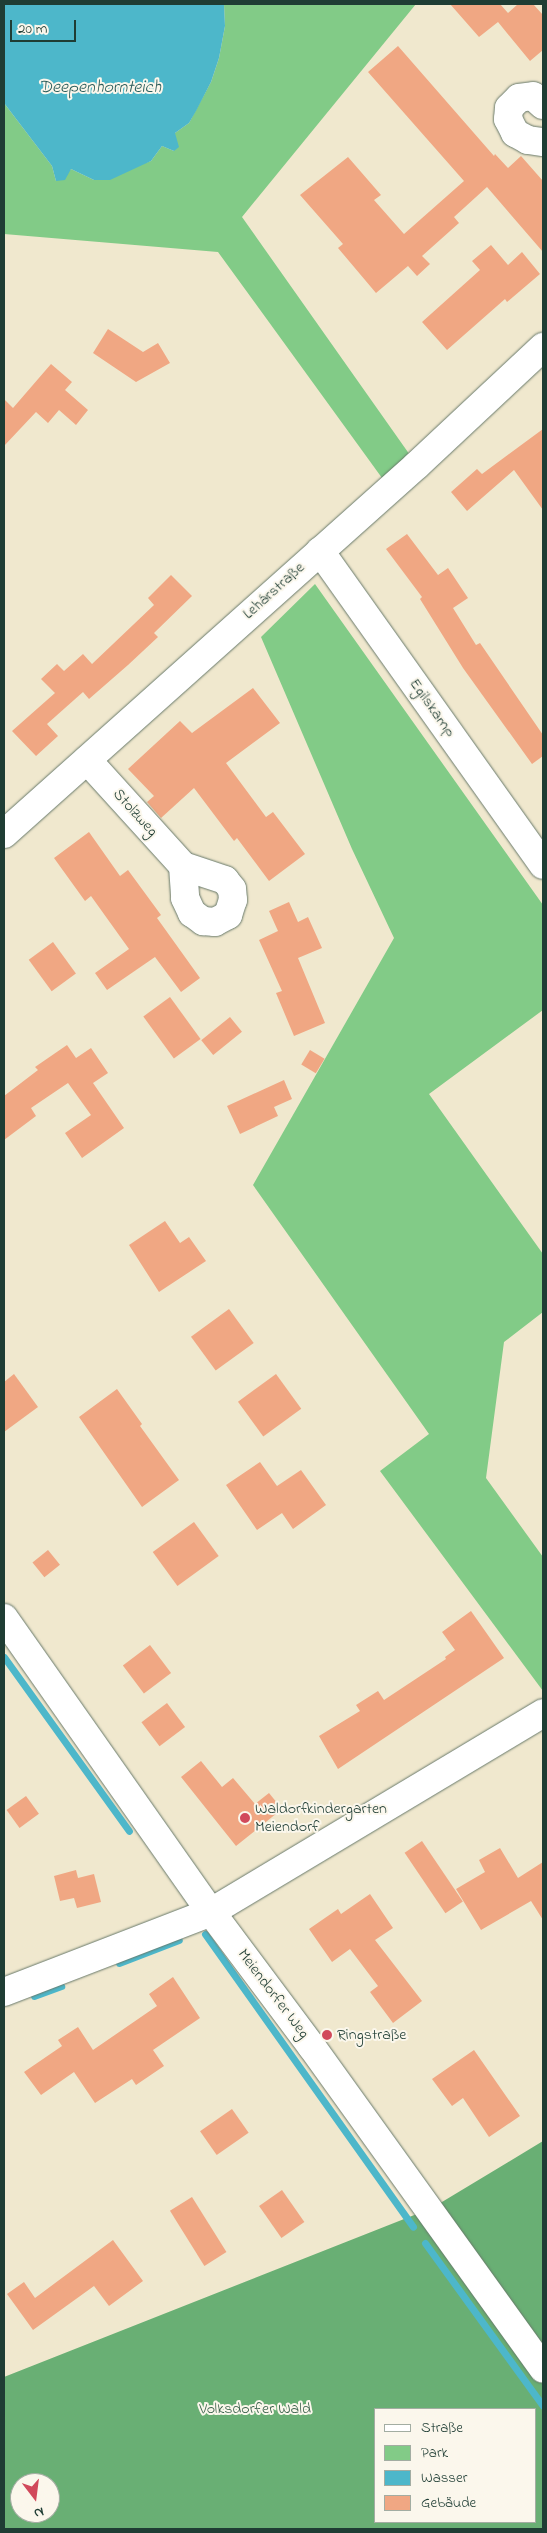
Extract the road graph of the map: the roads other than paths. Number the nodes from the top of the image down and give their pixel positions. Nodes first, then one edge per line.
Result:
1 (543, 105) edge
2 (543, 142) edge
3 (543, 347) edge
4 (320, 550) junction
5 (87, 760) junction
6 (4, 834) edge
7 (543, 865) edge
8 (183, 866) dead end
9 (4, 1618) edge
10 (543, 1713) edge
11 (211, 1912) junction
12 (4, 1992) edge
13 (543, 2369) edge

1 - 2 street
3 - 4 street, Lehárstraße
4 - 5 street, Lehárstraße
4 - 7 street, Egilskamp
5 - 6 street, Lehárstraße
5 - 8 street, Stolzweg
9 - 11 street, Meiendorfer Weg
10 - 11 street
11 - 12 street
11 - 13 street, Meiendorfer Weg

